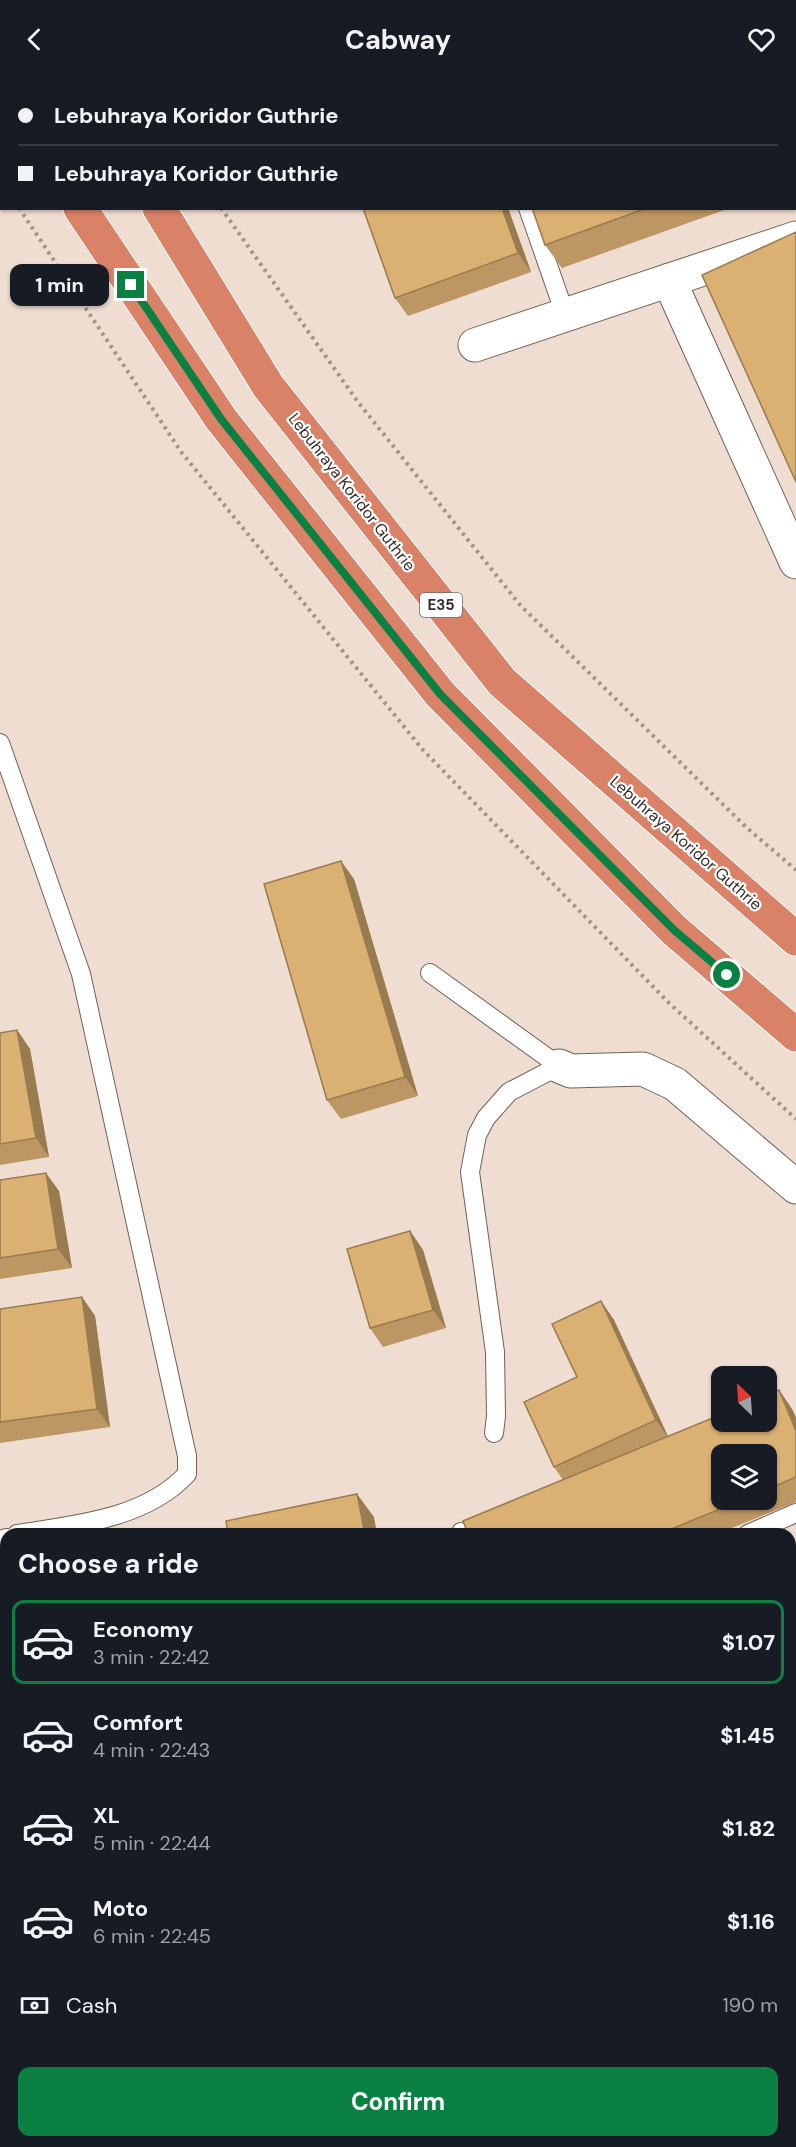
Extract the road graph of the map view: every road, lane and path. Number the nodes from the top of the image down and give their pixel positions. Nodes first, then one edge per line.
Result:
1 (81, 210) edge
2 (160, 210) edge
3 (222, 210) edge
4 (529, 210) edge
5 (796, 238) edge
6 (669, 280) junction
7 (565, 314) junction
8 (475, 345) dead end
9 (796, 562) edge
10 (0, 743) edge
11 (796, 870) edge
12 (796, 939) edge
13 (430, 973) dead end
14 (796, 1035) edge
15 (559, 1066) junction
16 (796, 1187) edge
17 (494, 1433) dead end
18 (796, 1514) edge
19 (55, 1528) edge
20 (762, 1528) edge

1 - 14 highway
2 - 12 highway, Lebuhraya Koridor Guthrie / E35
3 - 11 path
4 - 7 lane
5 - 6 street
6 - 7 street
6 - 9 street
7 - 8 street
10 - 19 lane
13 - 15 lane
15 - 16 street
15 - 17 lane
18 - 20 lane

